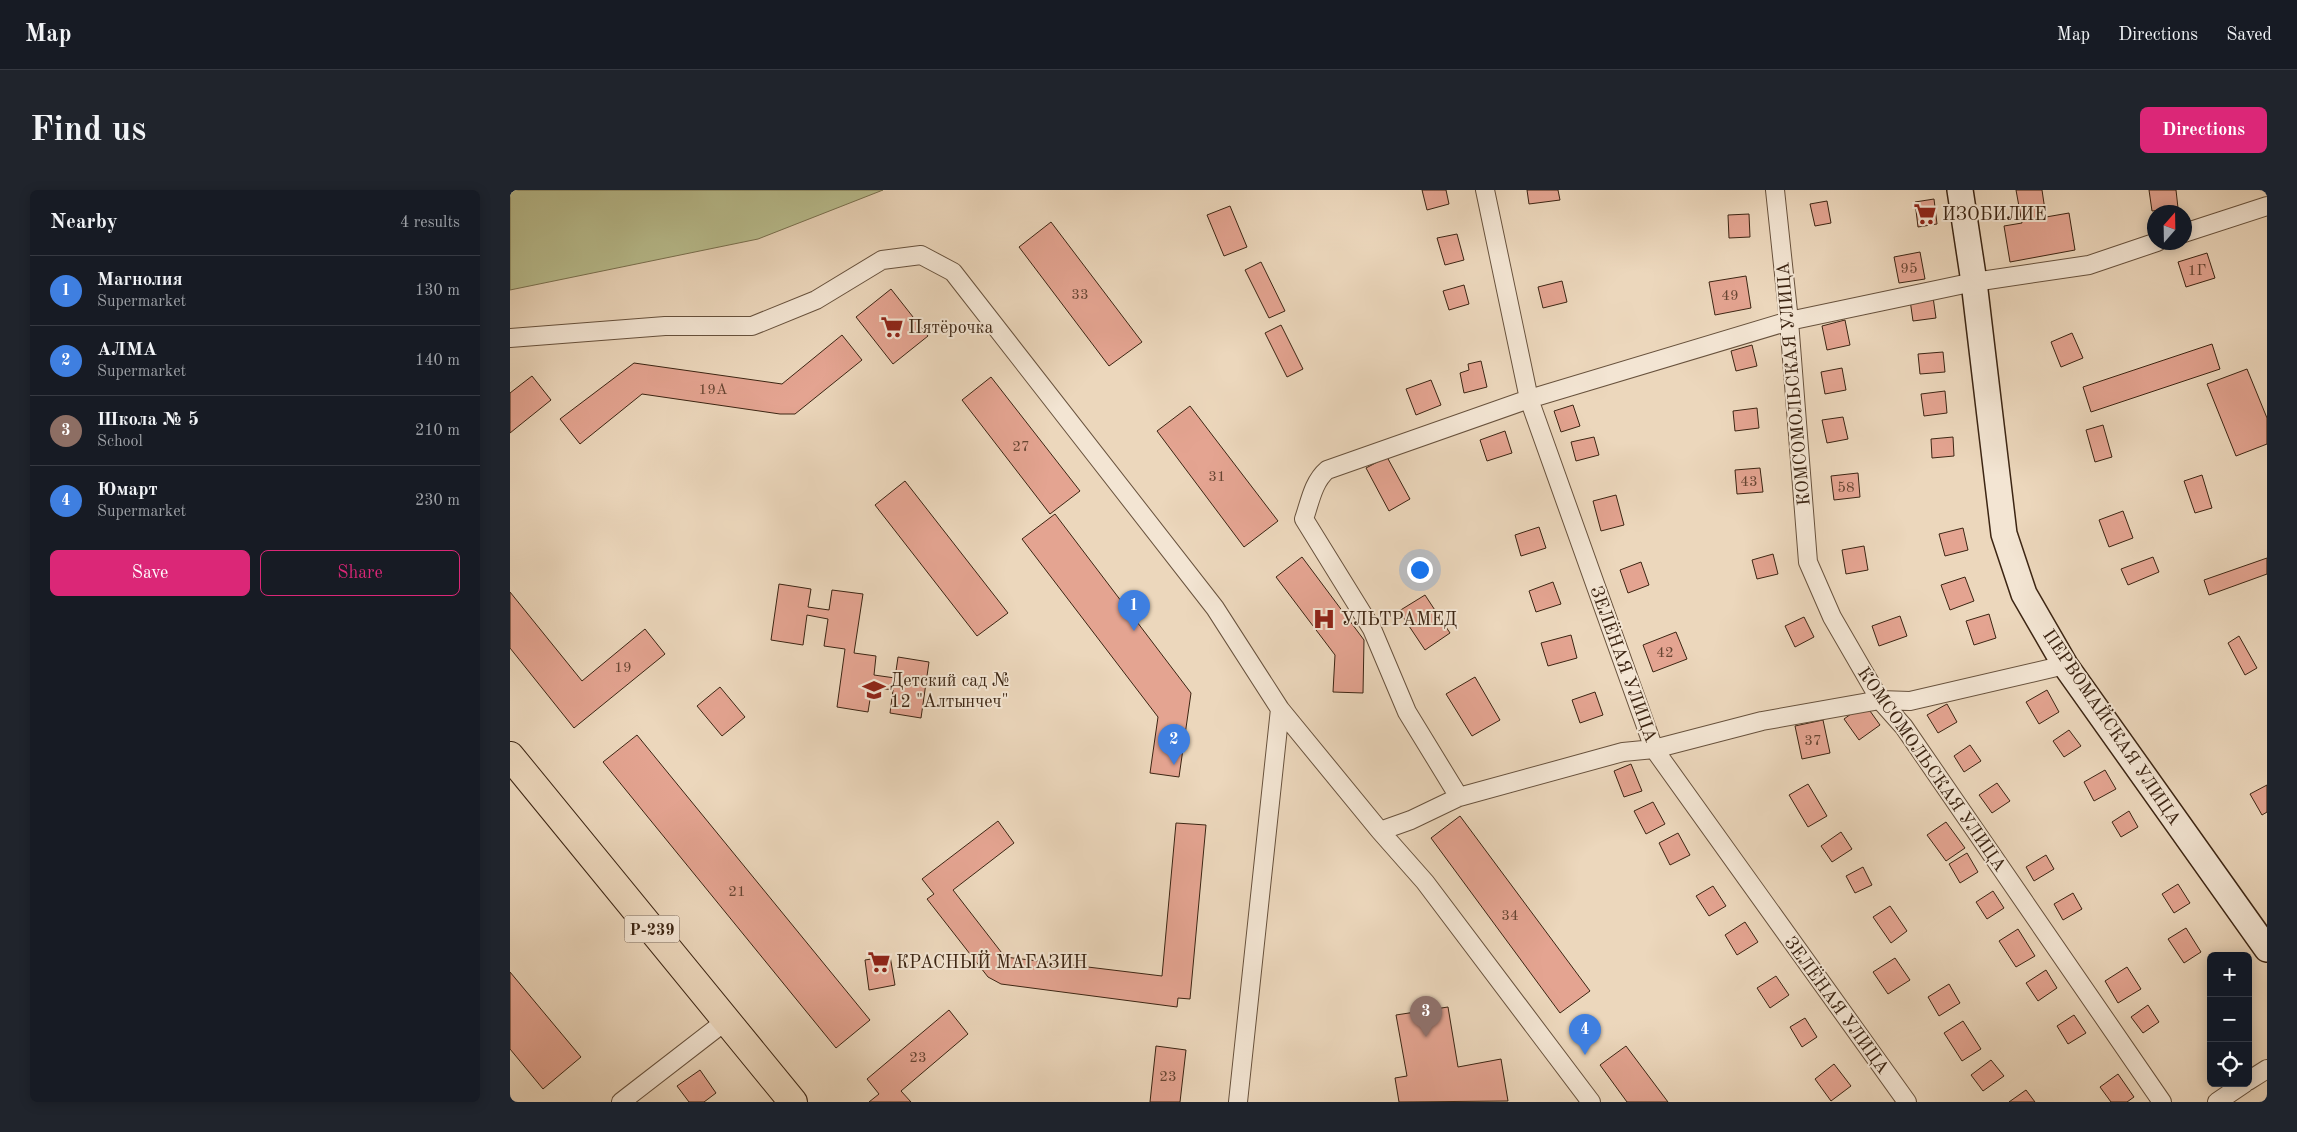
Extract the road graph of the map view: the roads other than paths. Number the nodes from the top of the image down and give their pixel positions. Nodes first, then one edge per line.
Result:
1 (1485, 190) edge
2 (1775, 190) edge
3 (1960, 190) edge
4 (2267, 206) edge
5 (2192, 230) edge
6 (2147, 245) edge
7 (1974, 282) junction
8 (1789, 321) junction
9 (510, 338) edge
10 (1529, 399) junction
11 (2065, 665) junction
12 (1880, 700) junction
13 (1280, 709) junction
14 (1654, 749) junction
15 (510, 756) edge
16 (1459, 797) junction
17 (1380, 831) junction
18 (2267, 949) edge
19 (726, 1020) junction
20 (2267, 1069) edge
21 (2252, 1078) edge
22 (2239, 1087) edge
23 (621, 1102) edge
24 (793, 1102) edge
25 (1238, 1102) edge
26 (1591, 1102) edge
27 (1907, 1102) edge
28 (2162, 1102) edge
29 (2217, 1102) edge

1 - 10 street, ЗЕЛЁНАЯ УЛИЦА
2 - 8 street, КОМСОМОЛЬСКАЯ УЛИЦА
3 - 7 street, ПЕРВОМАЙСКАЯ УЛИЦА
4 - 5 street
6 - 7 street
7 - 8 street
7 - 11 street, ПЕРВОМАЙСКАЯ УЛИЦА
8 - 10 street
8 - 12 street, КОМСОМОЛЬСКАЯ УЛИЦА
9 - 13 street
10 - 14 street, ЗЕЛЁНАЯ УЛИЦА
10 - 16 street
11 - 12 street
11 - 18 street, ПЕРВОМАЙСКАЯ УЛИЦА
12 - 14 street
12 - 28 street, КОМСОМОЛЬСКАЯ УЛИЦА
13 - 17 street
13 - 25 street
14 - 16 street
14 - 27 street, ЗЕЛЁНАЯ УЛИЦА
15 - 19 highway, Р-239
16 - 17 street
17 - 26 street
19 - 23 street
19 - 24 highway, Р-239
20 - 21 street
22 - 29 street

